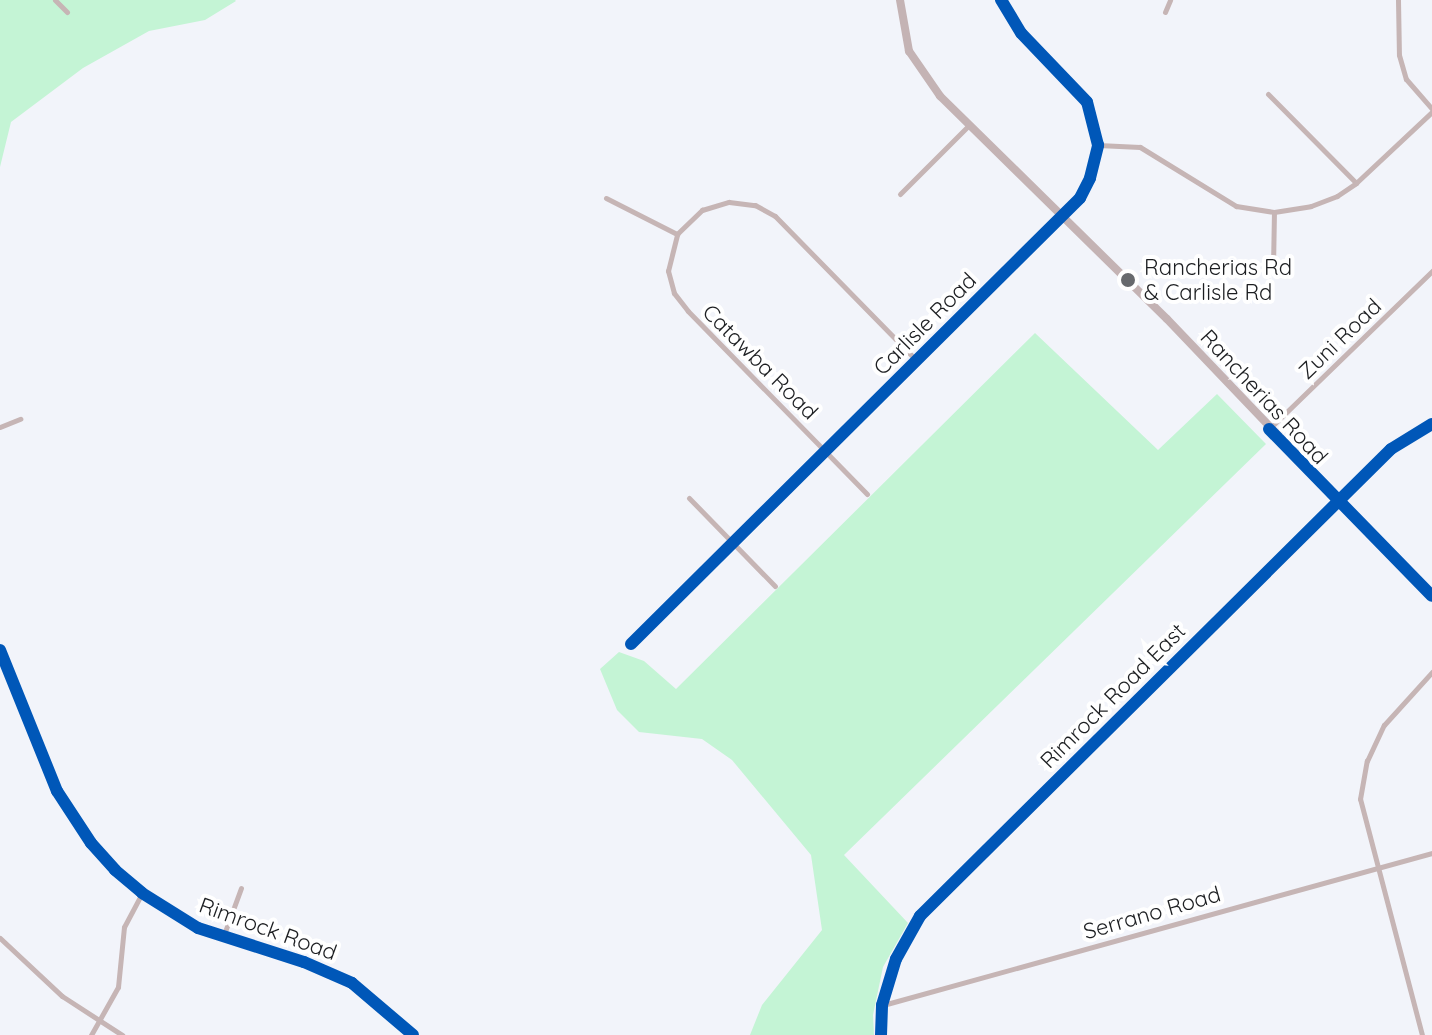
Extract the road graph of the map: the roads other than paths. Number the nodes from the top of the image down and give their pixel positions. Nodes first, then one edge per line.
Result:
1 (55, 0) edge
2 (900, 0) edge
3 (1001, 0) edge
4 (1170, 0) edge
5 (1398, 0) edge
6 (67, 12) dead end
7 (1165, 12) dead end
8 (1268, 94) dead end
9 (1432, 110) edge
10 (969, 125) junction
11 (1098, 145) junction
12 (1356, 183) junction
13 (900, 194) dead end
14 (606, 198) dead end
15 (1274, 212) junction
16 (1061, 217) junction
17 (677, 234) junction
18 (1273, 268) dead end
19 (1432, 271) edge
20 (916, 360) junction
21 (20, 419) dead end
22 (0, 427) edge
23 (1431, 427) edge
24 (1269, 429) junction
25 (825, 450) junction
26 (867, 494) dead end
27 (689, 498) dead end
28 (1339, 501) junction
29 (732, 541) junction
30 (775, 586) dead end
31 (1432, 596) edge
32 (631, 644) dead end
33 (0, 650) edge
34 (1432, 672) edge
35 (1432, 853) edge
36 (1376, 868) junction
37 (241, 888) dead end
38 (142, 893) junction
39 (0, 938) edge
40 (223, 938) junction
41 (882, 1005) junction
42 (98, 1021) junction
43 (91, 1035) edge
44 (122, 1035) edge
45 (413, 1035) edge
46 (881, 1035) edge
47 (1422, 1035) edge

1 - 6 street
2 - 10 street, Rancherias Road
3 - 11 street, Carlisle Road
4 - 7 street
5 - 9 street
8 - 12 street
9 - 12 street
10 - 13 street
10 - 16 street, Rancherias Road
11 - 15 street
11 - 16 street, Carlisle Road
12 - 15 street
14 - 17 street
15 - 18 street
16 - 20 street, Carlisle Road
16 - 24 street, Rancherias Road
17 - 20 street
17 - 25 street, Catawba Road
19 - 24 street, Zuni Road
20 - 25 street, Carlisle Road
21 - 22 street
23 - 28 street, Rimrock Road East
24 - 28 street, Rancherias Road
25 - 26 street, Catawba Road
25 - 29 street, Carlisle Road
27 - 29 street
28 - 31 street, Rancherias Road
28 - 41 street, Rimrock Road East
29 - 30 street
29 - 32 street, Carlisle Road
33 - 38 street, Rimrock Road
34 - 36 street
35 - 36 street, Serrano Road
36 - 41 street, Serrano Road
36 - 47 street
37 - 40 street
38 - 40 street, Rimrock Road
38 - 42 street
39 - 42 street
40 - 45 street, Rimrock Road
41 - 46 street, Rimrock Road East
42 - 43 street
42 - 44 street

